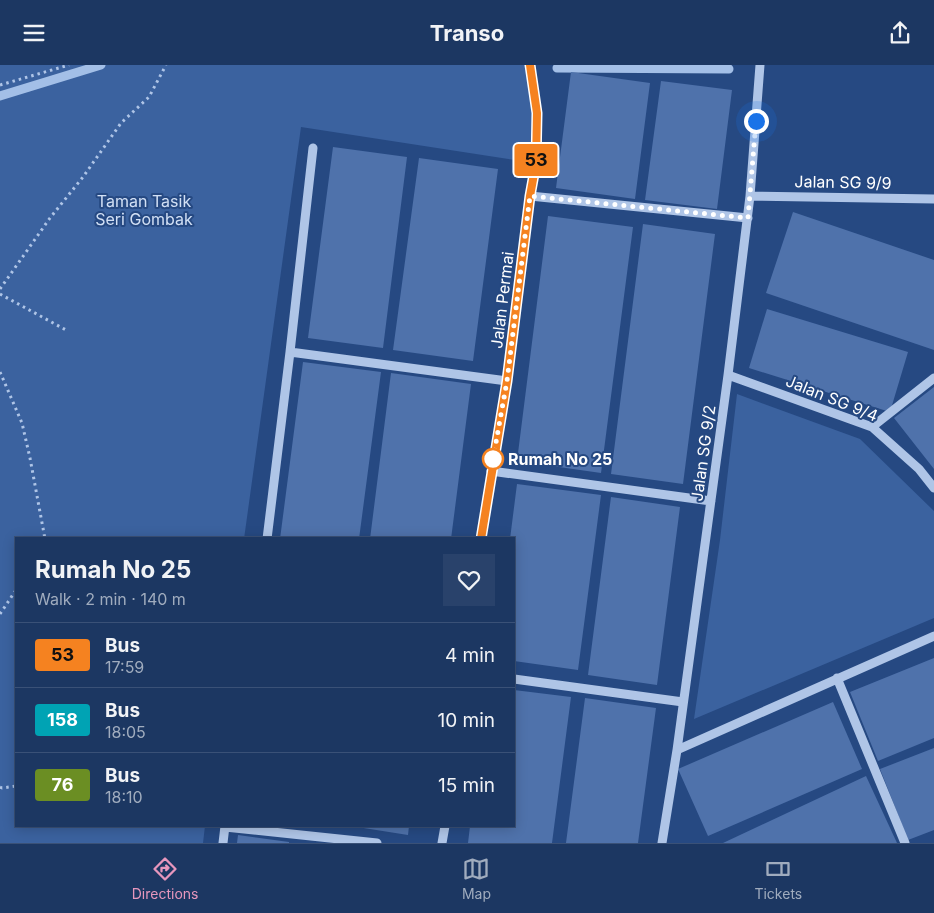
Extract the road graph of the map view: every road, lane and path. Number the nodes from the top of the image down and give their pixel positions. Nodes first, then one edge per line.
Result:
1 (69, 65) edge
2 (166, 65) edge
3 (530, 65) edge
4 (760, 65) edge
5 (0, 85) edge
6 (313, 148) dead end
7 (750, 195) junction
8 (530, 196) junction
9 (934, 199) edge
10 (748, 218) junction
11 (0, 289) edge
12 (0, 294) edge
13 (66, 330) dead end
14 (290, 352) junction
15 (0, 372) edge
16 (728, 375) junction
17 (934, 378) edge
18 (507, 381) junction
19 (872, 427) junction
20 (491, 471) junction
21 (934, 488) edge
22 (711, 501) junction
23 (44, 537) edge
24 (267, 537) edge
25 (481, 537) edge
26 (15, 592) edge
27 (0, 614) edge
28 (934, 636) edge
29 (837, 678) junction
30 (515, 679) edge
31 (683, 701) junction
32 (677, 750) junction
33 (15, 786) edge
34 (0, 787) edge
35 (225, 827) edge
36 (234, 827) edge
37 (444, 827) edge
38 (223, 843) edge
39 (377, 843) edge
40 (442, 843) edge
41 (662, 843) edge
42 (905, 843) edge

1 - 5 path
2 - 11 path
3 - 8 street, Jalan Permai
4 - 7 street, Jalan SG 9/2
6 - 14 street
7 - 9 street, Jalan SG 9/9
7 - 10 street, Jalan SG 9/2
8 - 10 street
8 - 18 street, Jalan Permai
10 - 16 street, Jalan SG 9/2
12 - 13 path
14 - 18 street
14 - 24 street
15 - 23 path
16 - 19 street, Jalan SG 9/4
16 - 22 street, Jalan SG 9/2
17 - 19 street
18 - 20 street, Jalan Permai
19 - 21 street, Jalan SG 9/4
20 - 22 street
20 - 25 street, Jalan Permai
22 - 31 street, Jalan SG 9/2
26 - 27 path
28 - 29 street
29 - 32 street
29 - 42 street
30 - 31 street
31 - 32 street, Jalan SG 9/2
32 - 41 street, Jalan SG 9/2
33 - 34 path
35 - 38 street
36 - 39 street
37 - 40 street

